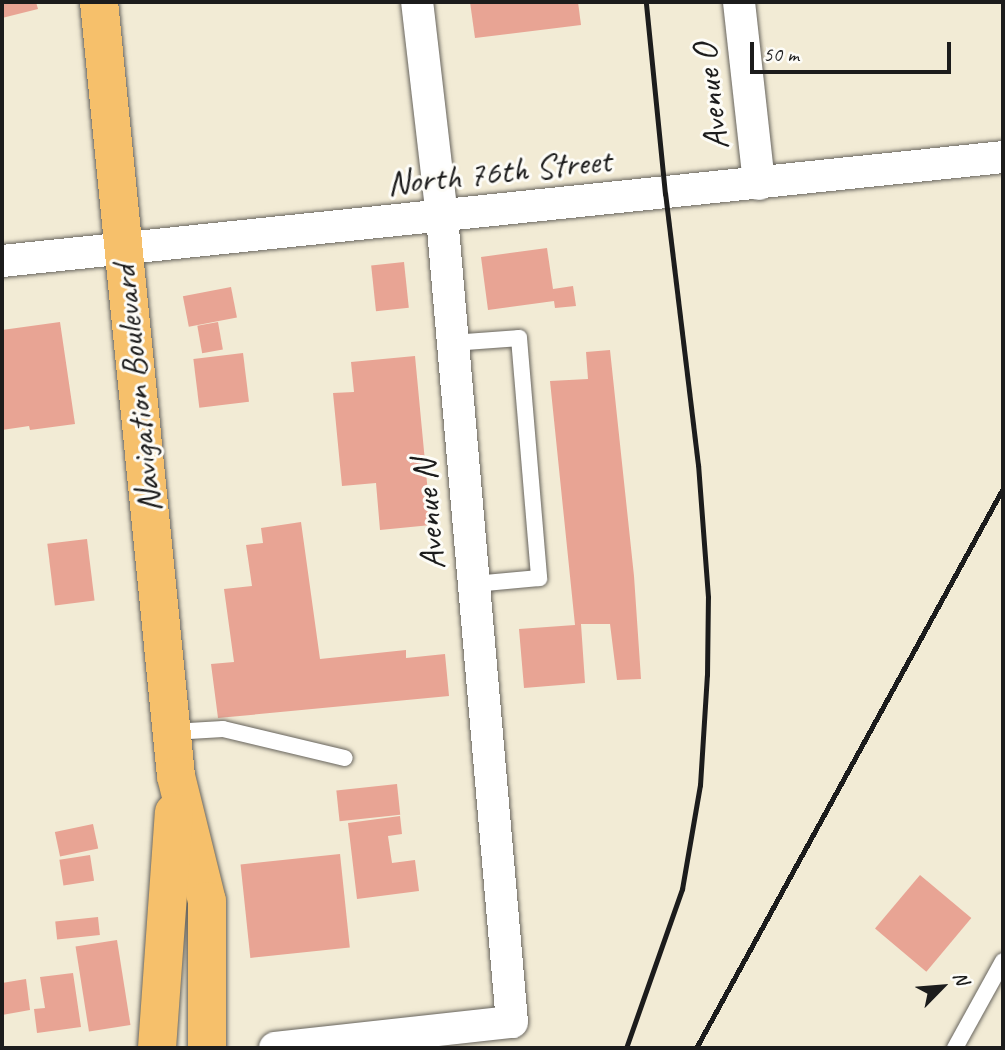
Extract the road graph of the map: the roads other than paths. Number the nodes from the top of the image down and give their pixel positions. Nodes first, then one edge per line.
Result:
1 (99, 2) edge
2 (417, 2) edge
3 (738, 2) edge
4 (1003, 157) edge
5 (759, 184) junction
6 (442, 217) junction
7 (123, 248) junction
8 (2, 261) edge
9 (453, 343) junction
10 (474, 584) junction
11 (172, 732) junction
12 (345, 758) dead end
13 (176, 776) junction
14 (1003, 961) edge
15 (158, 1048) edge
16 (207, 1048) edge
17 (275, 1048) edge
18 (955, 1048) edge

1 - 7 main road, Navigation Boulevard
2 - 6 street, Avenue N
3 - 5 street, Avenue O
4 - 5 street, North 76th Street
5 - 6 street, North 76th Street
6 - 7 street, North 76th Street
6 - 9 street, Avenue N
7 - 8 street, North 76th Street
7 - 11 main road, Navigation Boulevard
9 - 10 street, Avenue N
9 - 10 lane
10 - 17 street, Avenue N
11 - 12 lane
11 - 13 main road, Navigation Boulevard
13 - 15 main road, Navigation Boulevard
13 - 16 main road, Navigation Boulevard
14 - 18 lane

